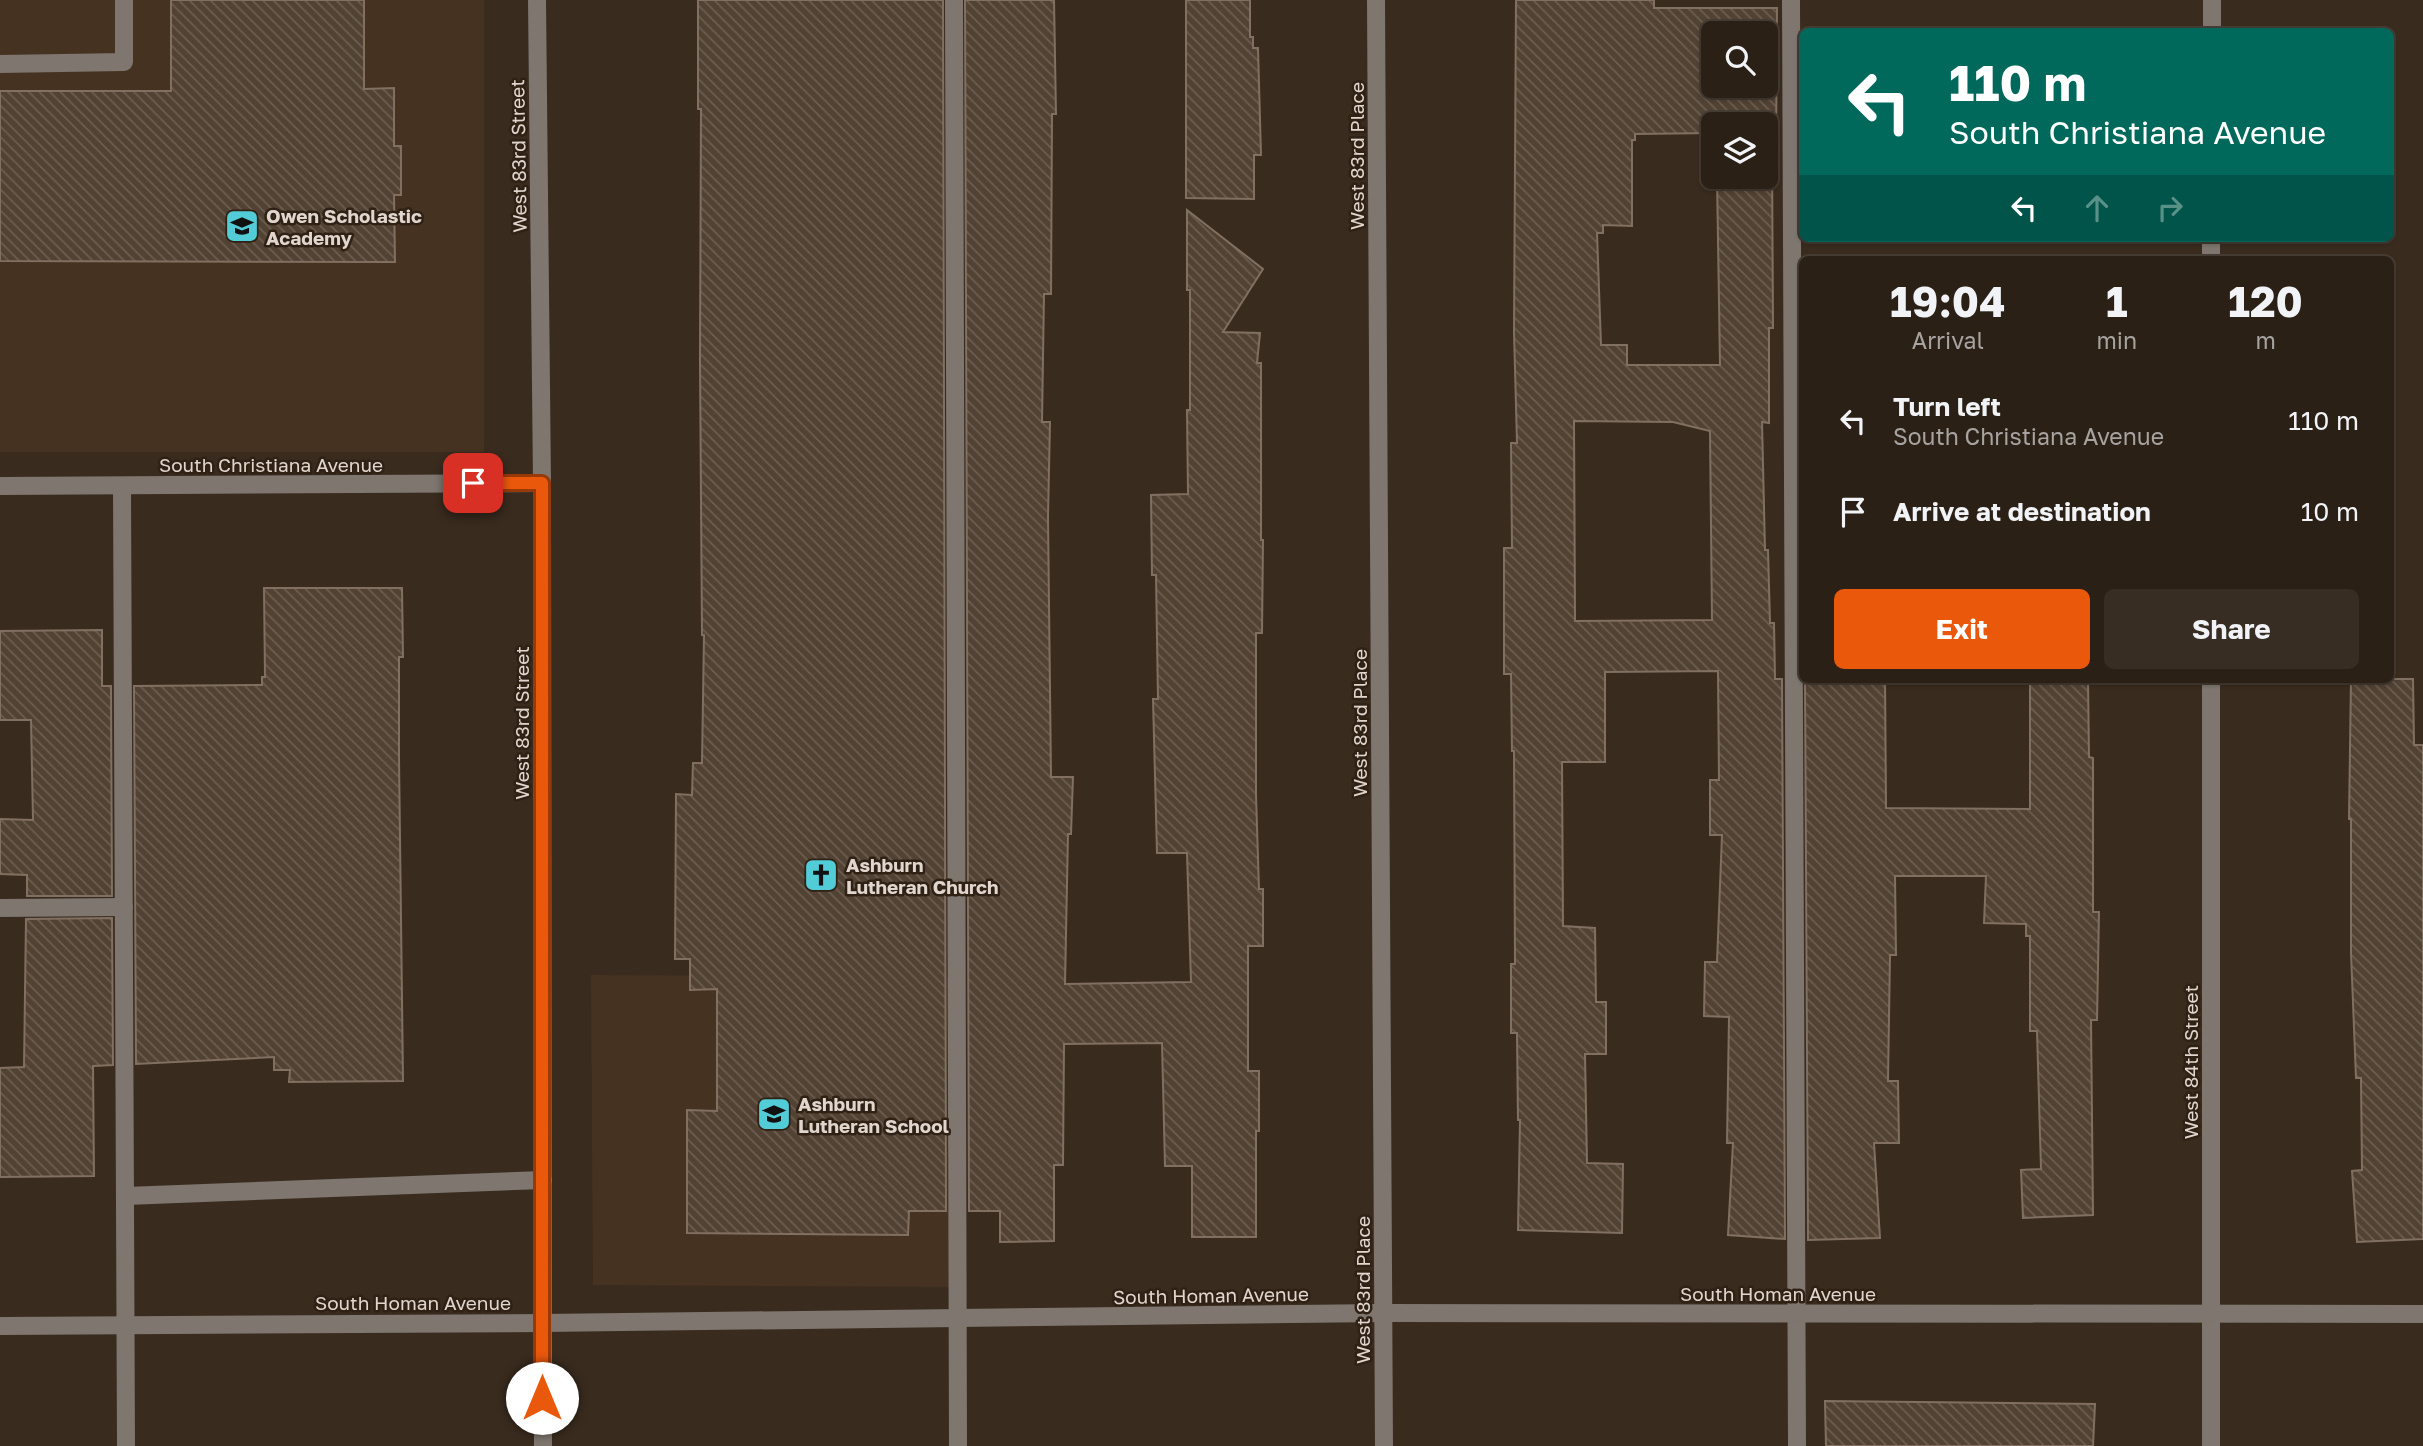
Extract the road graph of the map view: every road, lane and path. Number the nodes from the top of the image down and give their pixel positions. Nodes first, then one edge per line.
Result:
1 (124, 0) edge
2 (537, 0) edge
3 (954, 0) edge
4 (1376, 0) edge
5 (1790, 0) edge
6 (2212, 0) edge
7 (2211, 28) edge
8 (0, 64) edge
9 (542, 483) junction
10 (122, 485) junction
11 (0, 486) edge
12 (2211, 683) edge
13 (124, 907) junction
14 (0, 908) edge
15 (543, 1180) junction
16 (125, 1196) junction
17 (1383, 1313) junction
18 (2210, 1313) junction
19 (1796, 1314) junction
20 (2423, 1314) edge
21 (957, 1318) junction
22 (543, 1323) junction
23 (126, 1325) junction
24 (0, 1326) edge
25 (126, 1446) edge
26 (543, 1446) edge
27 (958, 1446) edge
28 (1384, 1446) edge
29 (1797, 1446) edge
30 (2211, 1446) edge

1 - 8 street
2 - 9 street, West 83rd Street
3 - 21 street
4 - 17 street, West 83rd Place
5 - 19 street
6 - 7 street
9 - 10 street, South Christiana Avenue
9 - 15 street, West 83rd Street
10 - 11 street, South Christiana Avenue
10 - 13 street
12 - 18 street, West 84th Street
13 - 14 street
13 - 16 street
15 - 16 street
15 - 22 street, West 83rd Street
16 - 23 street
17 - 19 street, South Homan Avenue
17 - 21 street, South Homan Avenue
17 - 28 street, West 83rd Place
18 - 19 street, South Homan Avenue
18 - 20 street, South Homan Avenue
18 - 30 street, West 84th Street
19 - 29 street
21 - 22 street, South Homan Avenue
21 - 27 street
22 - 23 street, South Homan Avenue
22 - 26 street, West 83rd Street
23 - 24 street, South Homan Avenue
23 - 25 street

